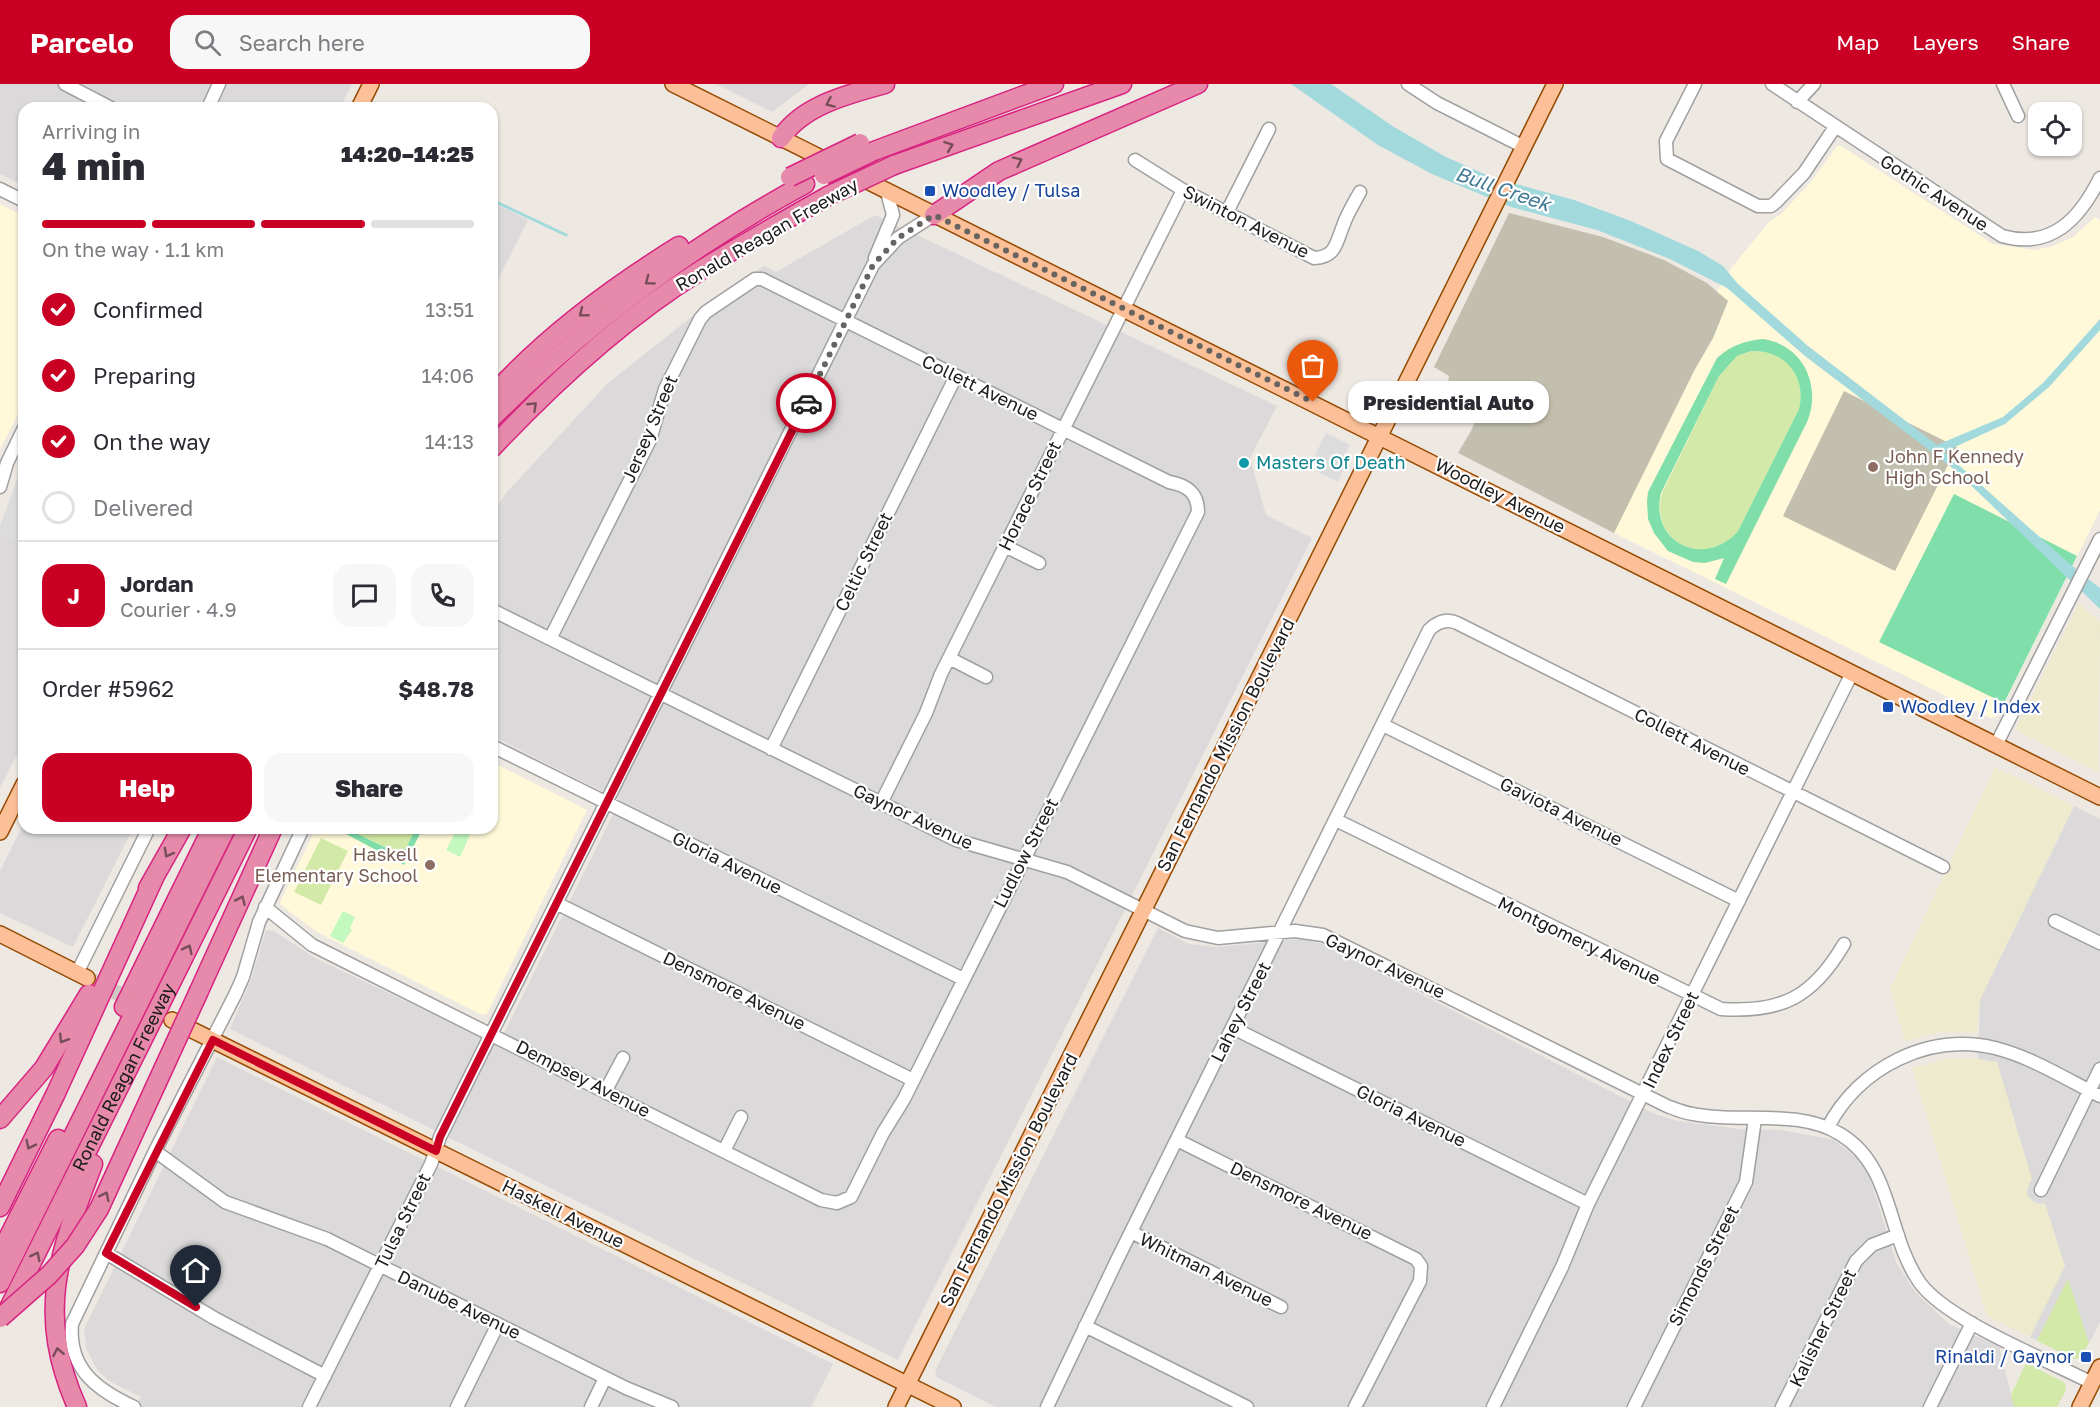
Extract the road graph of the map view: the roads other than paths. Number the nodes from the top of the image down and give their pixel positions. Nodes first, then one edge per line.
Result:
1 (65, 84) edge
2 (219, 84) edge
3 (371, 84) edge
4 (673, 84) edge
5 (885, 84) edge
6 (1021, 84) edge
7 (1054, 84) edge
8 (1122, 84) edge
9 (1198, 84) edge
10 (1408, 84) edge
11 (1555, 84) edge
12 (1695, 84) edge
13 (1772, 84) edge
14 (1814, 84) edge
15 (2003, 84) edge
16 (100, 102) edge
17 (211, 102) edge
18 (362, 102) edge
19 (1797, 102) junction
20 (2018, 116) dead end
21 (1835, 127) junction
22 (1269, 129) dead end
23 (781, 138) junction
24 (867, 147) junction
25 (1524, 147) junction
26 (1135, 160) dead end
27 (2100, 178) edge
28 (798, 181) junction
29 (0, 189) edge
30 (1183, 190) junction
31 (887, 192) junction
32 (1360, 192) dead end
33 (18, 198) edge
34 (2095, 201) edge
35 (1227, 212) junction
36 (934, 215) junction
37 (873, 265) junction
38 (762, 279) joint
39 (1124, 309) junction
40 (846, 321) junction
41 (956, 376) junction
42 (498, 390) edge
43 (498, 412) edge
44 (1063, 429) junction
45 (1378, 435) junction
46 (18, 441) edge
47 (498, 442) edge
48 (0, 487) edge
49 (1196, 498) joint
50 (2100, 539) edge
51 (1005, 546) junction
52 (1039, 563) dead end
53 (498, 613) edge
54 (1441, 621) joint
55 (550, 639) junction
56 (949, 658) junction
57 (1852, 673) junction
58 (986, 677) dead end
59 (661, 694) junction
60 (1383, 725) junction
61 (1996, 745) junction
62 (771, 749) junction
63 (498, 750) edge
64 (1793, 793) junction
65 (18, 796) edge
66 (2100, 797) edge
67 (606, 803) junction
68 (881, 803) junction
69 (1336, 820) junction
70 (0, 832) edge
71 (146, 834) edge
72 (179, 834) edge
73 (209, 834) edge
74 (223, 834) edge
75 (245, 834) edge
76 (270, 834) edge
77 (300, 834) edge
78 (1024, 858) junction
79 (1943, 867) dead end
80 (154, 878) junction
81 (1739, 901) junction
82 (556, 903) junction
83 (265, 907) junction
84 (1143, 910) junction
85 (2055, 921) dead end
86 (1280, 932) junction
87 (0, 934) edge
88 (2100, 943) edge
89 (1844, 944) dead end
90 (82, 975) joint
91 (963, 979) junction
92 (1692, 997) junction
93 (172, 1020) tunnel mouth
94 (1233, 1028) junction
95 (492, 1033) junction
96 (213, 1040) junction
97 (623, 1058) dead end
98 (2100, 1069) edge
99 (125, 1077) junction
100 (913, 1080) junction
101 (606, 1090) junction
102 (2095, 1093) edge
103 (1644, 1094) junction
104 (741, 1117) dead end
105 (0, 1119) edge
106 (1755, 1119) junction
107 (1828, 1127) junction
108 (1177, 1140) junction
109 (725, 1149) junction
110 (155, 1151) junction
111 (436, 1151) junction
112 (2041, 1190) dead end
113 (843, 1201) joint
114 (1588, 1204) junction
115 (0, 1207) edge
116 (1131, 1232) junction
117 (1898, 1235) junction
118 (106, 1253) junction
119 (0, 1254) edge
120 (381, 1266) junction
121 (0, 1283) edge
122 (1281, 1307) dead end
123 (0, 1318) edge
124 (1972, 1323) junction
125 (498, 1324) junction
126 (1084, 1326) junction
127 (0, 1327) edge
128 (2100, 1367) edge
129 (325, 1376) junction
130 (605, 1378) junction
131 (2092, 1383) junction
132 (907, 1384) junction
133 (77, 1407) edge
134 (134, 1407) edge
135 (309, 1407) edge
136 (457, 1407) edge
137 (591, 1407) edge
138 (672, 1407) edge
139 (896, 1407) edge
140 (953, 1407) edge
141 (1047, 1407) edge
142 (1247, 1407) edge
143 (1355, 1407) edge
144 (1493, 1407) edge
145 (1634, 1407) edge
146 (1782, 1407) edge
147 (1930, 1407) edge
148 (2080, 1407) edge

1 - 16 street
2 - 17 street
3 - 18 main road
4 - 23 main road, Woodley Avenue
5 -> 23 highway
6 - 24 highway, Ronald Reagan Freeway
7 - 24 highway
47 -> 8 highway, Ronald Reagan Freeway, bridge
36 -> 9 highway
10 - 25 street
11 - 25 main road, San Fernando Mission Boulevard
12 - 21 street
13 - 19 street, Gothic Avenue
14 - 19 street
15 - 20 street
19 - 21 street, Gothic Avenue
21 - 34 street, Gothic Avenue
22 - 35 street
23 - 31 main road, Woodley Avenue
24 - 28 highway, Ronald Reagan Freeway, bridge
25 - 45 main road, San Fernando Mission Boulevard
26 - 30 street, Swinton Avenue
27 - 34 street
28 -> 42 highway, Ronald Reagan Freeway
28 -> 43 highway
29 - 33 street
30 - 35 street, Swinton Avenue
30 - 39 street, Horace Street
31 - 36 main road, Woodley Avenue
31 - 37 street
32 - 35 street, Swinton Avenue
36 - 37 street, Tulsa Street
36 - 39 main road, Woodley Avenue
37 - 40 street, Tulsa Street
38 - 40 street, Collett Avenue
38 - 55 street, Jersey Street
39 - 44 street, Horace Street
39 - 45 main road, Woodley Avenue
40 - 41 street, Collett Avenue
40 - 59 street, Tulsa Street
41 - 44 street, Collett Avenue
41 - 62 street, Celtic Street
44 - 49 street, Collett Avenue
44 - 51 street, Horace Street
45 - 57 main road, Woodley Avenue
45 - 84 main road, San Fernando Mission Boulevard
46 - 48 street
49 - 78 street, Ludlow Street
50 - 61 street
51 - 52 street
51 - 56 street, Horace Street
53 - 55 street, Gaynor Avenue
54 - 60 street, Lahey Street
54 - 64 street, Collett Avenue
55 - 59 street, Gaynor Avenue
56 - 58 street
56 - 68 street, Horace Street
57 - 61 main road, Woodley Avenue
57 - 64 street, Index Street
59 - 62 street, Gaynor Avenue
59 - 67 street, Tulsa Street
60 - 69 street, Lahey Street
60 - 81 street, Gaviota Avenue
61 - 66 main road, Woodley Avenue
62 - 68 street, Gaynor Avenue
63 - 67 street, Gloria Avenue
64 - 79 street, Collett Avenue
64 - 81 street, Index Street
65 - 70 main road
67 - 82 street, Tulsa Street
67 - 91 street, Gloria Avenue
68 - 78 street, Gaynor Avenue
69 - 86 street, Lahey Street
69 - 92 street, Montgomery Avenue
71 - 90 street
72 -> 80 highway
73 - 119 highway, Ronald Reagan Freeway
74 - 121 highway
99 -> 75 highway, Ronald Reagan Freeway
123 -> 76 highway, bridge
77 - 83 street
78 - 84 street, Gaynor Avenue
78 - 91 street, Ludlow Street
80 -> 105 highway
80 -> 115 highway
81 - 92 street, Index Street
82 - 95 street, Tulsa Street
82 - 100 street, Densmore Avenue
83 - 95 street, Dempsey Avenue
83 - 96 street
84 - 86 street, Gaynor Avenue
84 - 132 main road, San Fernando Mission Boulevard
85 - 88 street
86 - 94 street, Lahey Street
86 - 103 street, Gaynor Avenue
87 - 90 main road
89 - 92 street, Montgomery Avenue
91 - 100 street, Ludlow Street
92 - 103 street, Index Street
93 - 96 main road, Haskell Avenue
94 - 108 street, Lahey Street
94 - 114 street, Gloria Avenue
95 - 101 street, Dempsey Avenue
95 - 111 street, Tulsa Street
96 - 110 street
96 - 111 main road, Haskell Avenue
97 - 101 street
98 - 102 street
127 -> 99 highway, Ronald Reagan Freeway
133 -> 99 highway
100 - 113 street, Ludlow Street
101 - 109 street, Dempsey Avenue
102 - 107 street
102 - 112 street
103 - 106 street, Gaynor Avenue
103 - 114 street, Index Street
104 - 109 street
106 - 107 street, Gaynor Avenue
106 - 145 street, Simonds Street
107 - 117 street, Gaynor Avenue
108 - 116 street, Lahey Street
108 - 143 street, Densmore Avenue
109 - 113 street, Dempsey Avenue
110 - 118 street
110 - 120 street, Danube Avenue
111 - 120 street, Tulsa Street
111 - 132 main road, Haskell Avenue
114 - 144 street, Index Street
116 - 122 street, Whitman Avenue
116 - 126 street, Lahey Street
117 - 124 street, Gaynor Avenue
117 - 146 street, Kalisher Street
118 - 129 street
118 - 134 street
120 - 125 street, Danube Avenue
120 - 129 street, Tulsa Street
124 - 131 street, Gaynor Avenue
124 - 147 street
125 - 130 street, Danube Avenue
125 - 136 street
126 - 141 street, Lahey Street
126 - 142 street
128 - 131 main road
129 - 135 street, Tulsa Street
130 - 137 street
130 - 138 street, Danube Avenue
131 - 148 main road
132 - 139 main road, San Fernando Mission Boulevard
132 - 140 main road, Haskell Avenue

